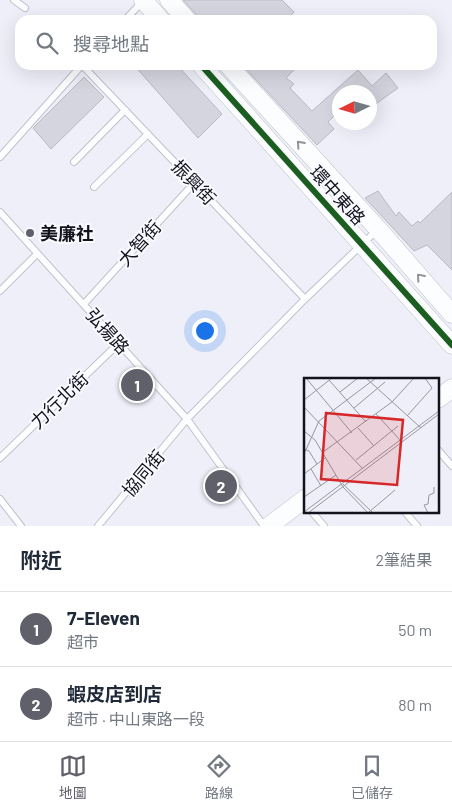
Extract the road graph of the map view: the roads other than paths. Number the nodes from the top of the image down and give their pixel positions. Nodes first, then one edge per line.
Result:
1 (14, 0) edge
2 (144, 0) edge
3 (169, 0) edge
4 (25, 8) dead end
5 (130, 15) edge
6 (157, 15) edge
7 (182, 15) edge
8 (78, 70) edge
9 (87, 70) edge
10 (206, 70) edge
11 (233, 70) edge
12 (125, 110) junction
13 (148, 134) junction
14 (0, 157) edge
15 (74, 162) dead end
16 (195, 182) junction
17 (94, 187) dead end
18 (0, 212) edge
19 (378, 229) junction
20 (362, 245) junction
21 (37, 254) junction
22 (0, 290) edge
23 (305, 299) junction
24 (84, 304) junction
25 (452, 314) edge
26 (119, 343) junction
27 (452, 345) edge
28 (452, 388) edge
29 (440, 397) edge
30 (187, 419) junction
31 (440, 452) edge
32 (0, 458) edge
33 (452, 466) edge
34 (0, 500) edge
35 (304, 505) edge
36 (314, 514) edge
37 (407, 514) edge
38 (21, 526) edge
39 (98, 526) edge
40 (264, 526) edge
41 (269, 526) edge
42 (324, 526) edge
43 (417, 526) edge

1 - 4 lane
2 - 5 lane
2 - 6 street
3 - 7 street
8 - 14 lane, 振興街
9 - 12 lane, 振興街
10 - 20 street, 環中東路
19 -> 11 street, 環中東路
12 - 13 lane, 振興街
12 - 15 lane
13 - 16 lane, 振興街
13 - 17 lane
16 - 23 lane, 振興街
16 - 24 lane, 大智街
18 - 21 lane, 弘揚路
19 - 20 lane
25 -> 19 street, 環中東路
20 - 23 lane
20 - 27 street, 環中東路
21 - 22 lane
21 - 24 lane, 弘揚路
23 - 30 lane
24 - 26 lane, 弘揚路
26 - 30 lane, 弘揚路
26 - 32 lane, 力行北街
28 - 29 street
30 - 39 lane, 協同街
30 - 40 lane, 弘揚路
31 - 33 lane
34 - 38 lane
35 - 41 street
36 - 42 lane
37 - 43 lane

